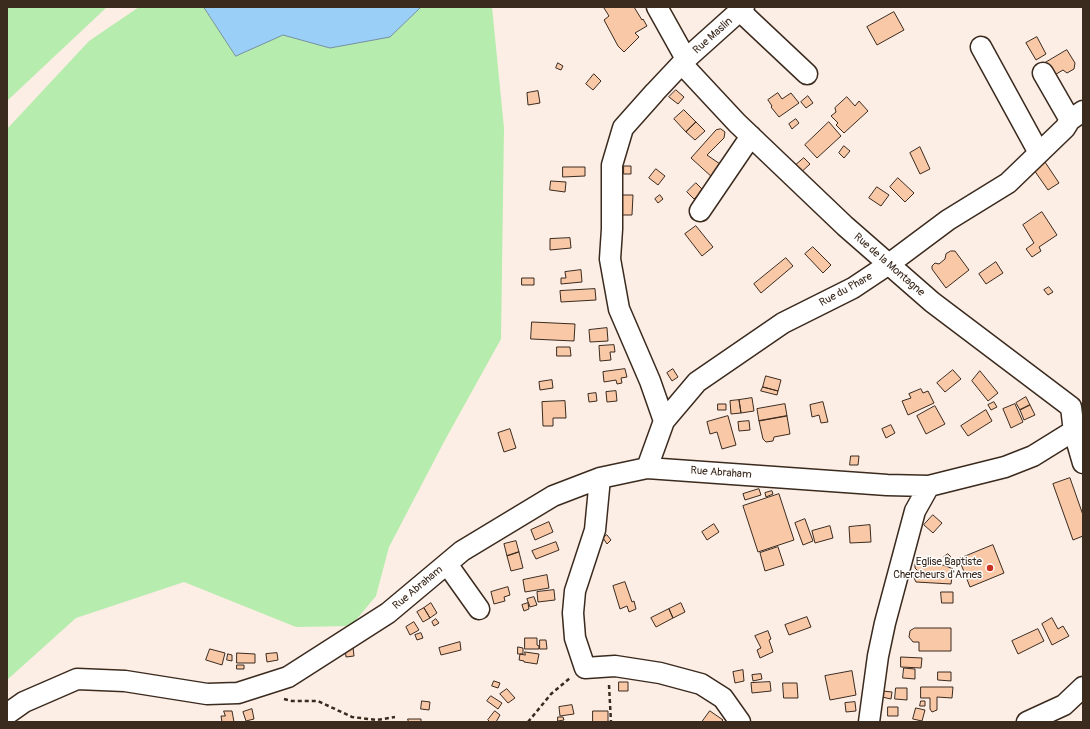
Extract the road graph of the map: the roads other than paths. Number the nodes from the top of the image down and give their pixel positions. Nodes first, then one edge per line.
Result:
1 (657, 7) edge
2 (742, 9) edge
3 (981, 48) dead end
4 (684, 62) junction
5 (1043, 73) dead end
6 (807, 74) dead end
7 (1076, 116) edge
8 (751, 136) junction
9 (1039, 153) junction
10 (700, 211) dead end
11 (889, 264) junction
12 (664, 421) junction
13 (1078, 428) edge
14 (1083, 463) edge
15 (647, 468) junction
16 (600, 478) junction
17 (929, 486) junction
18 (447, 564) junction
19 (479, 608) dead end
20 (1083, 687) edge
21 (7, 714) edge
22 (740, 722) edge
23 (870, 722) edge
24 (1027, 722) edge

1 - 4 street, Rue de la Montagne
2 - 4 street, Rue Maslin
2 - 6 street
3 - 9 street
4 - 8 street, Rue de la Montagne
4 - 12 street, Rue Maslin
5 - 7 street
7 - 9 street, Rue du Phare
8 - 10 street
8 - 11 street, Rue de la Montagne
9 - 11 street, Rue du Phare
11 - 12 street, Rue du Phare
11 - 13 street, Rue de la Montagne
12 - 15 street
13 - 14 street, Rue de la Montagne
13 - 17 street, Rue Abraham
15 - 16 street, Rue Abraham
15 - 17 street, Rue Abraham
16 - 18 street, Rue Abraham
16 - 22 street
17 - 23 street
18 - 19 street
18 - 21 street, Rue Abraham
20 - 24 street

